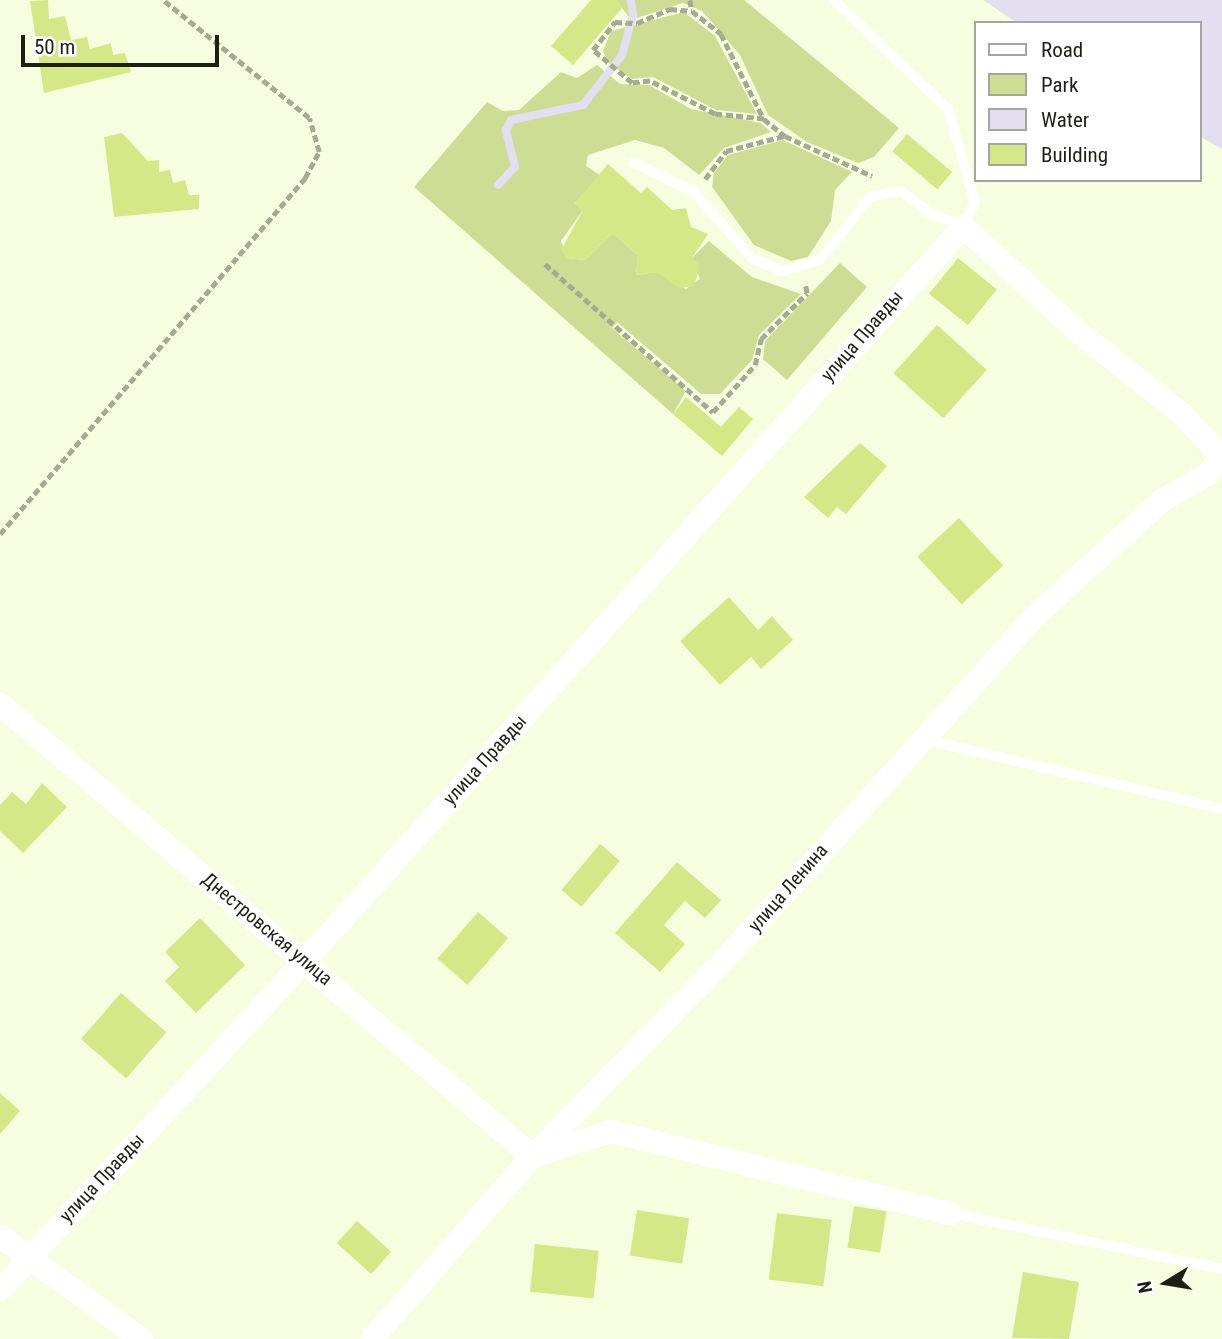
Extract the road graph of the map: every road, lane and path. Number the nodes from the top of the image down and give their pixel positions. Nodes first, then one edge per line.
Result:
1 (163, 0) edge
2 (690, 0) edge
3 (834, 0) edge
4 (692, 11) junction
5 (764, 119) junction
6 (785, 136) junction
7 (633, 162) dead end
8 (901, 191) junction
9 (694, 192) junction
10 (963, 226) junction
11 (545, 264) dead end
12 (802, 269) junction
13 (1221, 457) edge
14 (0, 534) edge
15 (0, 704) edge
16 (919, 739) junction
17 (1222, 809) edge
18 (305, 960) junction
19 (532, 1156) junction
20 (950, 1213) joint
21 (0, 1236) edge
22 (28, 1258) junction
23 (1222, 1269) edge
24 (0, 1289) edge
25 (141, 1339) edge
26 (371, 1339) edge

1 - 14 path
2 - 4 path
3 - 10 lane
4 - 5 path
4 - 5 path
5 - 6 path
6 - 8 path
6 - 9 path
7 - 9 lane
8 - 10 lane
8 - 12 lane
9 - 12 lane
10 - 13 street
10 - 18 street, улица Правды
11 - 12 path
13 - 16 street, улица Ленина
15 - 18 street, Днестровская улица
16 - 17 lane
16 - 19 street, улица Ленина
18 - 19 street, Днестровская улица
18 - 22 street, улица Правды
19 - 20 street
19 - 26 street, улица Ленина
20 - 23 lane
21 - 22 street
22 - 24 street, улица Правды
22 - 25 street

